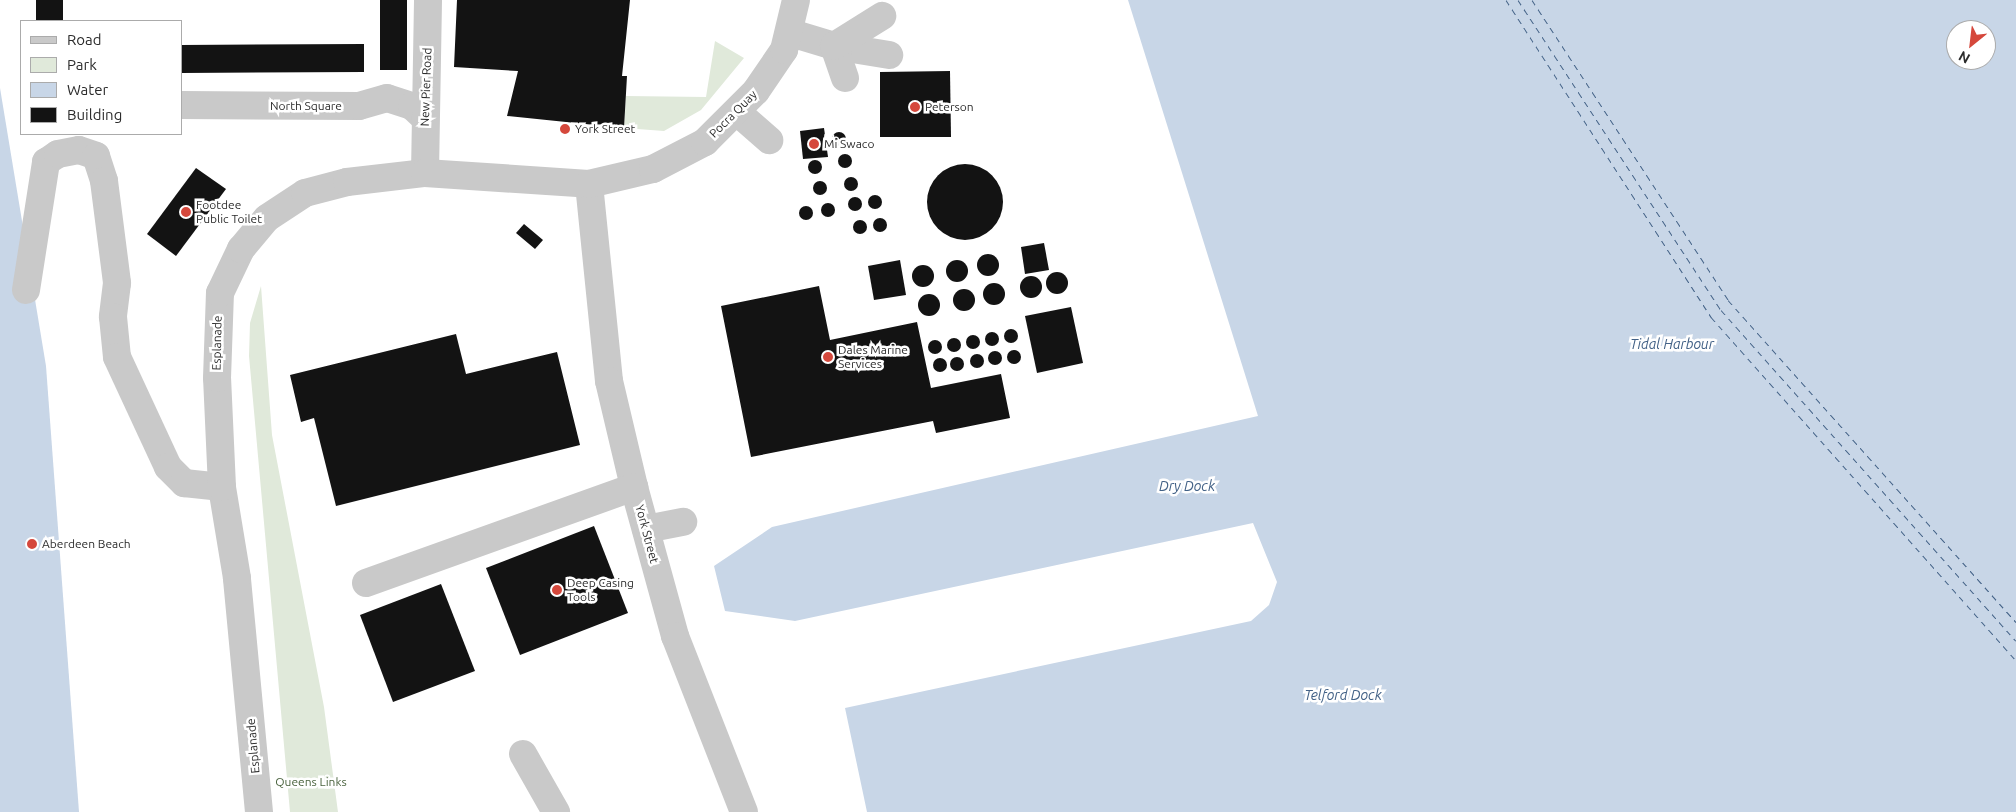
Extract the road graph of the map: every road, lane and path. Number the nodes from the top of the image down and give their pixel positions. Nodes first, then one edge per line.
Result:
1 (428, 0) edge
2 (796, 0) edge
3 (882, 16) dead end
4 (791, 33) junction
5 (834, 46) junction
6 (889, 54) dead end
7 (845, 78) dead end
8 (182, 105) edge
9 (738, 112) junction
10 (424, 116) junction
11 (768, 140) dead end
12 (425, 173) junction
13 (589, 184) junction
14 (26, 290) dead end
15 (222, 487) junction
16 (634, 487) junction
17 (683, 522) dead end
18 (646, 529) junction
19 (366, 583) dead end
20 (522, 754) dead end
21 (259, 812) edge
22 (556, 812) edge
23 (744, 812) edge

1 - 10 street, New Pier Road
2 - 4 street, Pocra Quay
3 - 5 street
4 - 5 street
4 - 9 street, Pocra Quay
5 - 6 street
5 - 7 street
8 - 10 street, North Square
9 - 11 street
9 - 13 street, Pocra Quay
10 - 12 street, New Pier Road
12 - 13 street, Esplanade
12 - 15 street, Esplanade
13 - 16 street, York Street
14 - 15 street
15 - 21 street, Esplanade
16 - 18 street, York Street
16 - 19 street
17 - 18 street
18 - 23 street, York Street
20 - 22 street

